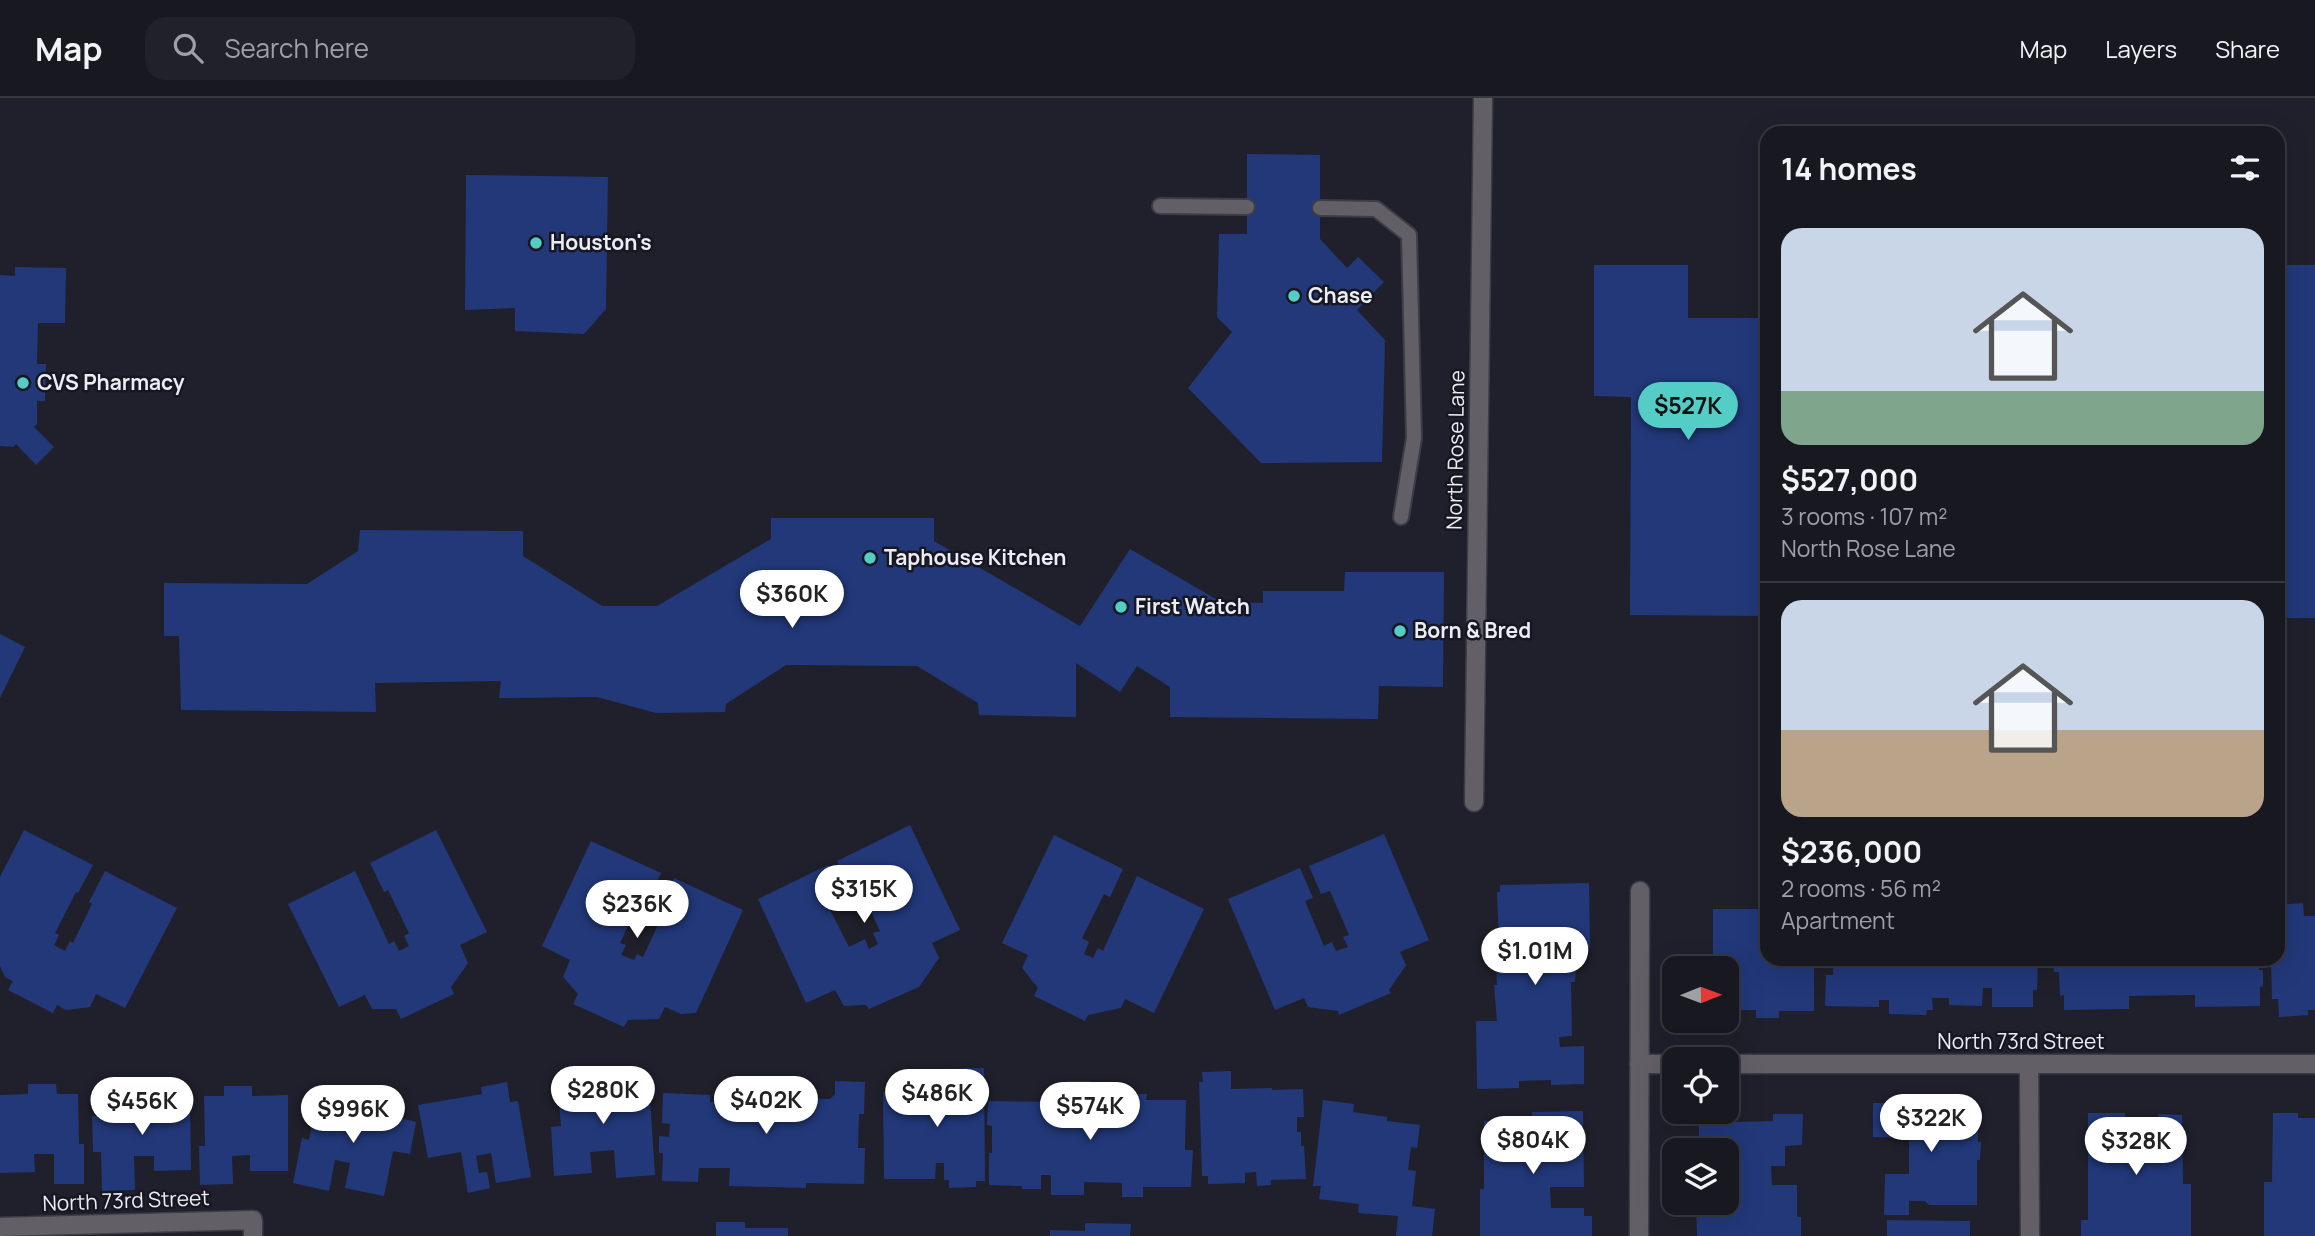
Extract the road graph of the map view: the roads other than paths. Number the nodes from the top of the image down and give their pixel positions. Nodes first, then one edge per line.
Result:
1 (1483, 98) edge
2 (1160, 206) dead end
3 (1247, 207) dead end
4 (1320, 208) dead end
5 (1401, 517) dead end
6 (1474, 802) dead end
7 (1640, 891) dead end
8 (1639, 1064) junction
9 (1662, 1064) edge
10 (1739, 1064) edge
11 (2315, 1064) edge
12 (2029, 1065) junction
13 (0, 1227) edge
14 (253, 1228) edge
15 (1639, 1236) edge
16 (2030, 1236) edge

1 - 6 street, North Rose Lane
2 - 3 lane
4 - 5 lane
7 - 8 street
8 - 9 street
8 - 15 street
10 - 12 street, North 73rd Street
11 - 12 street, North 73rd Street
12 - 16 street
13 - 14 street, North 73rd Street

